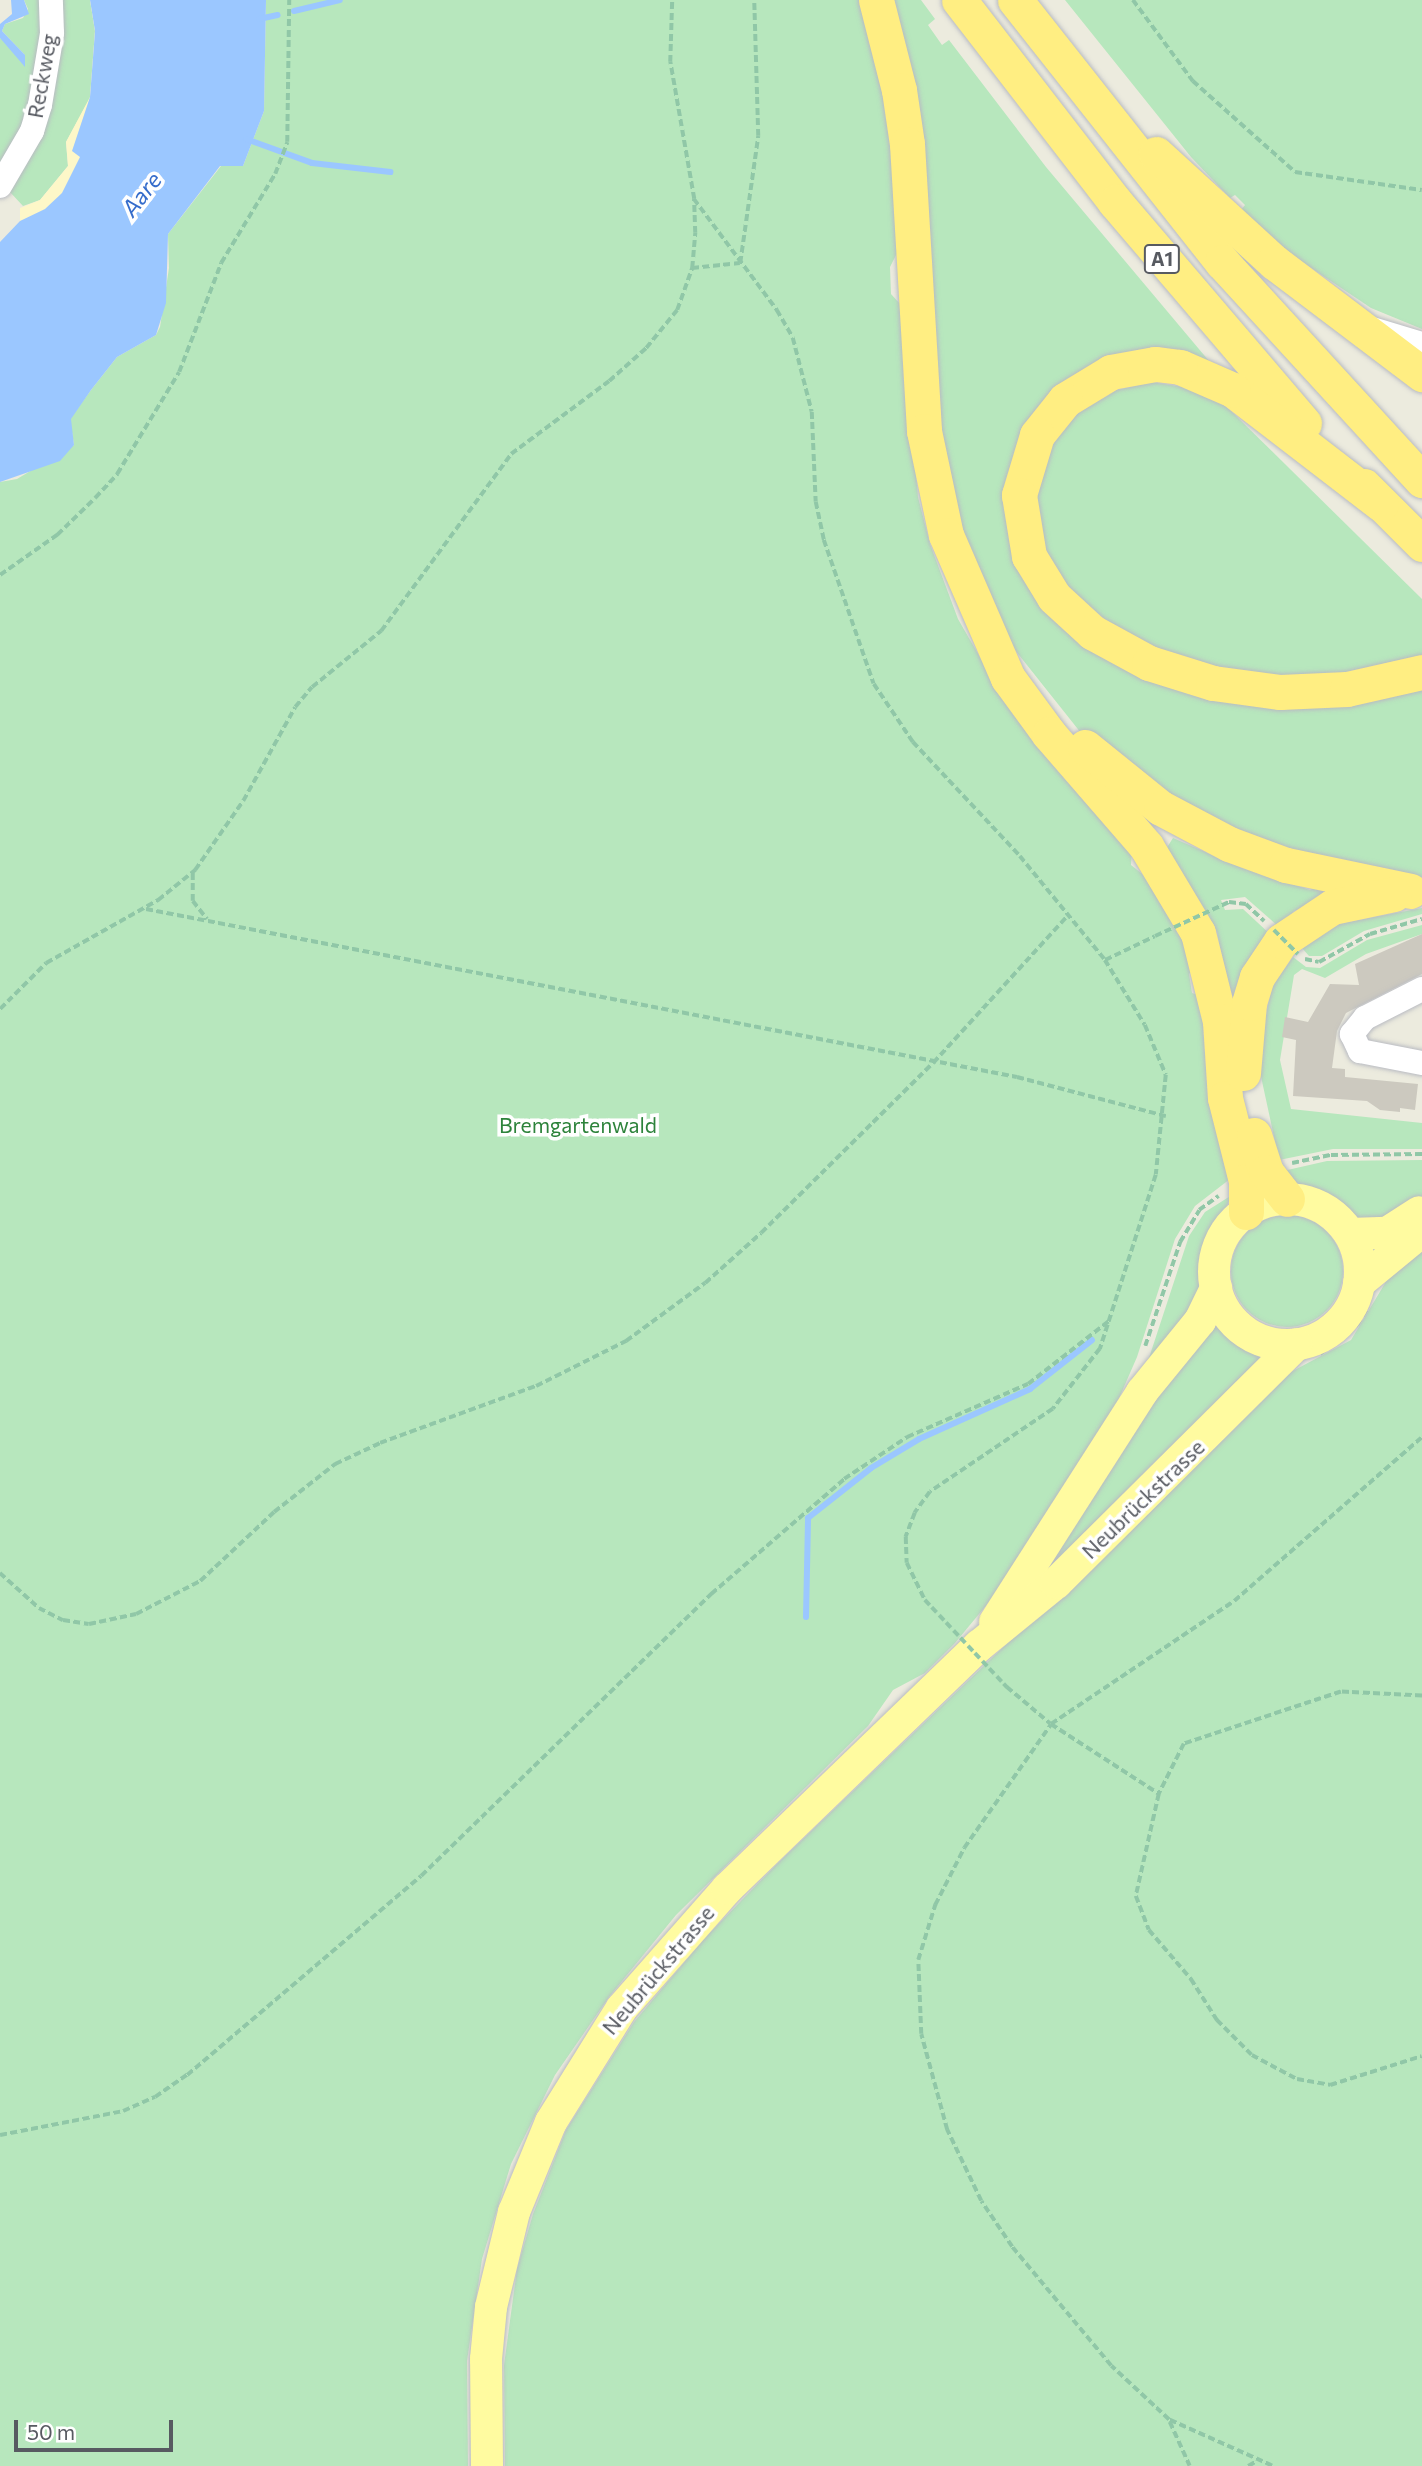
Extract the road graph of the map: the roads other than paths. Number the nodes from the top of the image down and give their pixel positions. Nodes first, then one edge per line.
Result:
1 (51, 0) edge
2 (876, 0) edge
3 (959, 0) edge
4 (1015, 0) edge
5 (1072, 75) junction
6 (0, 186) edge
7 (1355, 323) junction
8 (1422, 344) edge
9 (1422, 374) edge
10 (1422, 480) edge
11 (1381, 504) junction
12 (1422, 544) edge
13 (986, 629) junction
14 (1422, 673) edge
15 (1418, 900) edge
16 (1422, 989) edge
17 (1422, 1063) edge
18 (1285, 1182) junction
19 (1233, 1203) junction
20 (1422, 1209) edge
21 (1422, 1231) edge
22 (1350, 1234) junction
23 (1216, 1288) junction
24 (1365, 1293) junction
25 (1303, 1351) junction
26 (980, 1645) junction
27 (487, 2466) edge

1 - 6 lane, Reckweg
2 - 13 highway
3 - 11 highway, A1
4 - 5 highway, A1
5 - 7 highway
5 - 10 highway, A1
7 - 8 lane
7 - 9 highway
11 - 12 highway, A1
11 - 14 highway
13 - 15 highway
13 - 19 highway
15 - 18 highway
16 - 17 lane
18 - 19 main road
18 - 22 main road
19 - 23 main road
20 - 22 main road
21 - 24 main road
22 - 24 main road
23 - 25 main road
23 - 26 main road, Neubrückstrasse
24 - 25 main road
25 - 26 main road, Neubrückstrasse
26 - 27 main road, Neubrückstrasse

